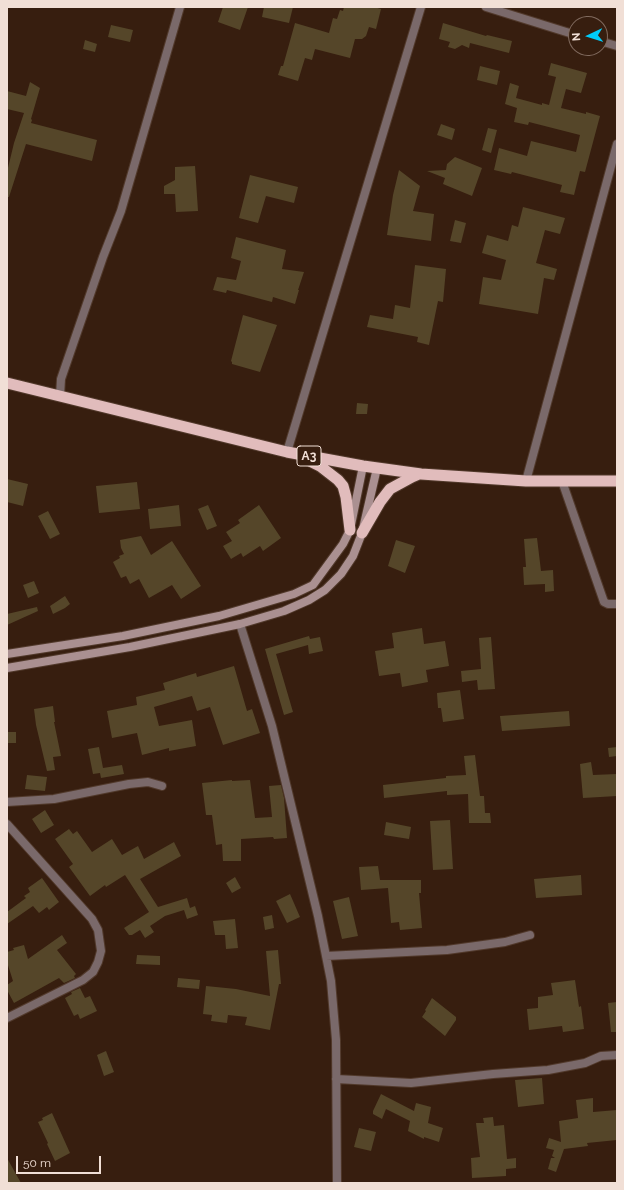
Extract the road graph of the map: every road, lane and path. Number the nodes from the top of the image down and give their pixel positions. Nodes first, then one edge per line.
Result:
1 (180, 7) edge
2 (421, 7) edge
3 (486, 7) edge
4 (568, 32) edge
5 (617, 144) edge
6 (7, 383) edge
7 (60, 396) junction
8 (287, 452) junction
9 (363, 466) junction
10 (377, 468) junction
11 (421, 474) junction
12 (526, 481) junction
13 (562, 481) junction
14 (617, 481) edge
15 (350, 530) junction
16 (362, 533) junction
17 (617, 604) edge
18 (240, 624) junction
19 (7, 654) edge
20 (7, 668) edge
21 (162, 786) dead end
22 (7, 802) edge
23 (7, 824) edge
24 (530, 935) dead end
25 (326, 956) junction
26 (7, 1018) edge
27 (617, 1055) edge
28 (336, 1079) junction
29 (337, 1183) edge

1 - 7 street
2 - 8 street
3 - 4 street
5 - 12 street
6 - 7 highway, A3
7 - 8 highway, A3
8 - 9 highway, A3
8 - 15 highway
9 - 10 highway, A3
9 - 15 main road
10 - 11 highway, A3
10 - 16 main road
11 - 12 highway, A3
11 - 16 highway
12 - 13 highway, A3
13 - 14 highway, A3
13 - 17 street
15 - 19 main road
16 - 18 main road
18 - 20 main road
18 - 25 street
21 - 22 street
23 - 26 street
24 - 25 street
25 - 28 street
27 - 28 street
28 - 29 street

